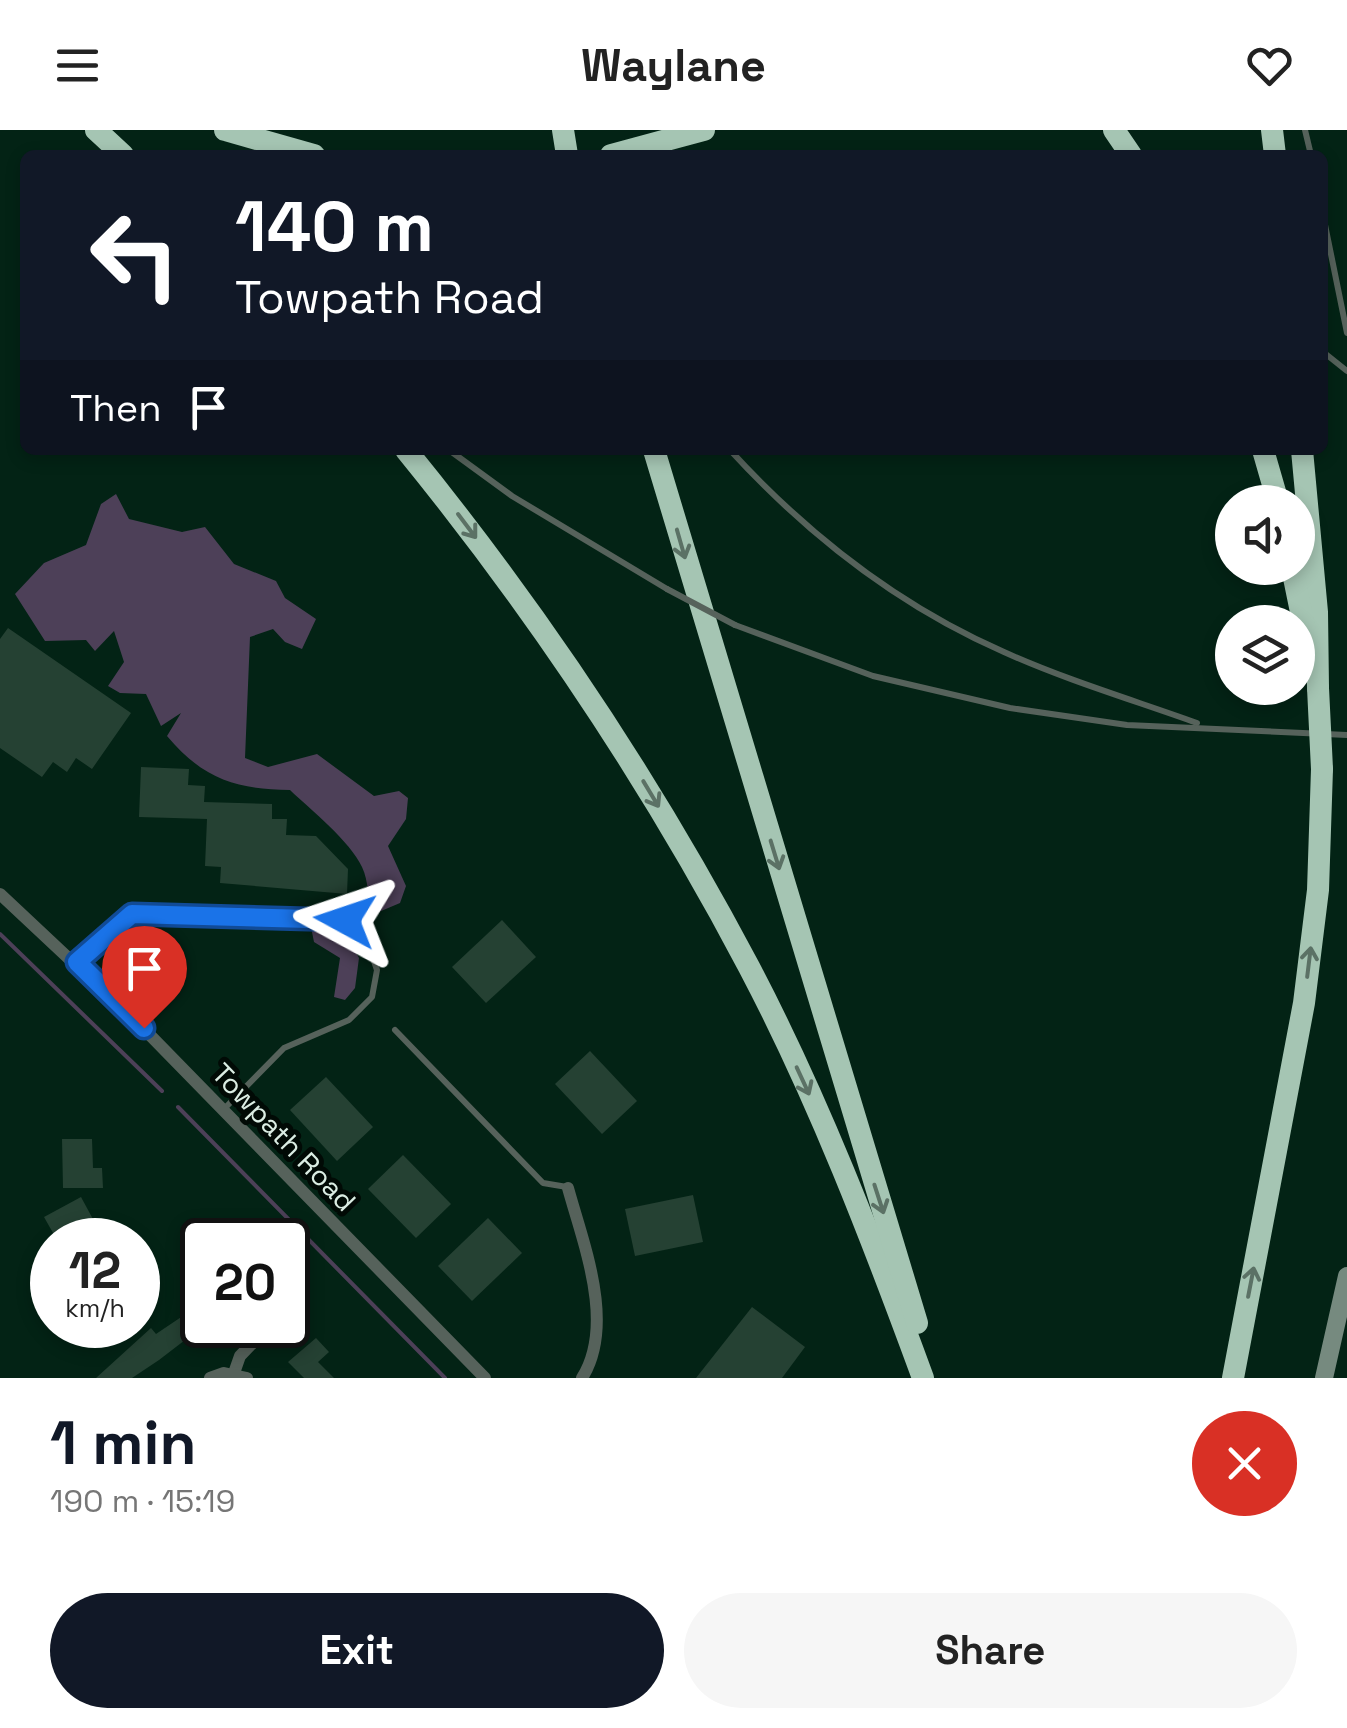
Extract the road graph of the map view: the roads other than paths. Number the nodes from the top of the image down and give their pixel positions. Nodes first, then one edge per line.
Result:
1 (96, 130) edge
2 (225, 130) edge
3 (704, 130) edge
4 (117, 150) edge
5 (296, 150) edge
6 (630, 150) edge
7 (1328, 240) edge
8 (1347, 333) edge
9 (410, 455) edge
10 (455, 455) edge
11 (656, 455) edge
12 (735, 455) edge
13 (1265, 455) edge
14 (1302, 455) edge
15 (1273, 485) edge
16 (1296, 585) edge
17 (1318, 688) junction
18 (1206, 726) junction
19 (1347, 735) edge
20 (0, 894) edge
21 (77, 962) junction
22 (396, 1030) dead end
23 (224, 1110) junction
24 (568, 1188) joint
25 (1347, 1276) edge
26 (248, 1348) edge
27 (241, 1376) edge
28 (210, 1378) edge
29 (485, 1378) edge
30 (582, 1378) edge
31 (927, 1378) edge
32 (1233, 1378) edge
33 (1324, 1378) edge

1 - 4 highway
2 - 5 highway
3 - 6 highway
7 - 8 lane
9 -> 31 highway
10 - 18 lane, bridge
11 -> 31 highway
12 - 18 lane
13 - 15 highway
14 - 17 highway
16 - 17 highway
32 -> 17 highway, bridge
18 - 19 lane
20 - 21 street, Towpath Road
21 - 23 street, Towpath Road
21 - 23 lane
22 - 24 lane
23 - 29 street, Towpath Road
24 - 30 street
25 - 33 street
26 - 27 street
27 - 28 street

